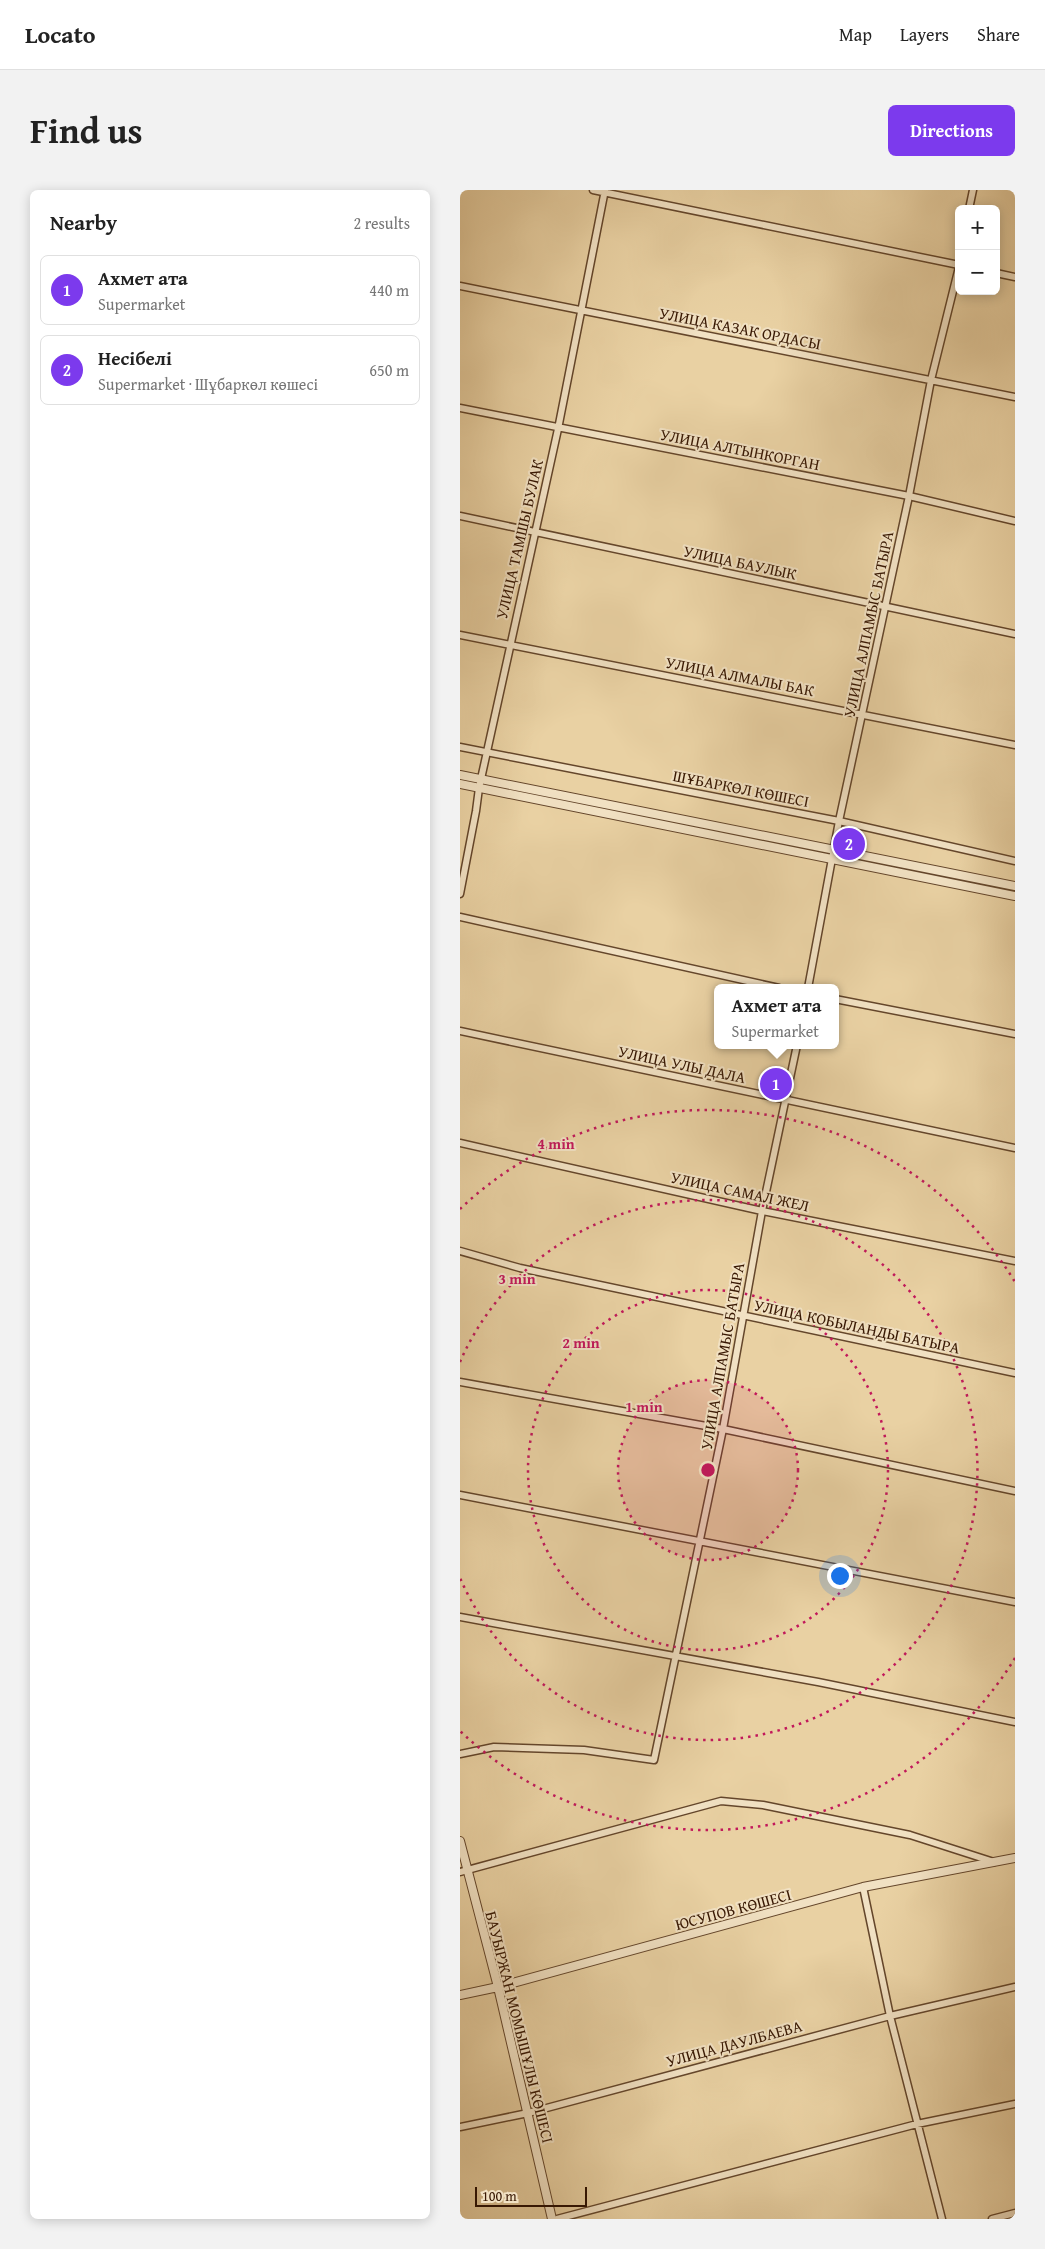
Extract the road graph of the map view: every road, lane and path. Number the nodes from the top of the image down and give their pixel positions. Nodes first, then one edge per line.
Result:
1 (593, 190) edge
2 (973, 190) edge
3 (605, 191) edge
4 (970, 205) edge
5 (955, 265) edge
6 (1000, 274) edge
7 (1015, 277) edge
8 (955, 282) edge
9 (460, 286) edge
10 (580, 311) junction
11 (931, 380) junction
12 (1015, 397) edge
13 (460, 408) edge
14 (558, 429) junction
15 (909, 496) junction
16 (460, 516) edge
17 (1015, 521) edge
18 (536, 531) junction
19 (886, 608) junction
20 (460, 634) edge
21 (1015, 634) edge
22 (510, 644) junction
23 (863, 714) junction
24 (1015, 745) edge
25 (460, 748) edge
26 (487, 753) junction
27 (460, 775) edge
28 (481, 779) junction
29 (460, 784) edge
30 (479, 788) junction
31 (839, 821) junction
32 (834, 850) junction
33 (832, 860) junction
34 (1015, 861) edge
35 (1015, 886) edge
36 (460, 894) edge
37 (1015, 896) edge
38 (460, 917) edge
39 (761, 984) edge
40 (809, 984) edge
41 (839, 1000) edge
42 (460, 1032) edge
43 (1015, 1034) edge
44 (796, 1049) edge
45 (786, 1100) junction
46 (460, 1143) edge
47 (1015, 1148) edge
48 (762, 1211) junction
49 (460, 1251) edge
50 (1015, 1261) edge
51 (743, 1317) junction
52 (1015, 1373) edge
53 (460, 1382) edge
54 (724, 1429) junction
55 (1015, 1491) edge
56 (460, 1495) edge
57 (701, 1542) junction
58 (1015, 1602) edge
59 (460, 1617) edge
60 (675, 1655) junction
61 (1015, 1722) edge
62 (460, 1754) edge
63 (460, 1841) edge
64 (1015, 1858) edge
65 (995, 1862) junction
66 (466, 1871) edge
67 (863, 1888) junction
68 (498, 1987) junction
69 (1015, 1988) edge
70 (460, 1995) edge
71 (890, 2016) junction
72 (1015, 2104) edge
73 (528, 2114) junction
74 (917, 2124) junction
75 (460, 2127) edge
76 (1015, 2213) edge
77 (552, 2219) edge
78 (557, 2219) edge
79 (942, 2219) edge
80 (992, 2219) edge

1 - 3 street
2 - 4 street
3 - 5 street
3 - 10 street, УЛИЦА ТАМШЫ БУЛАК
6 - 7 street
8 - 11 street, УЛИЦА АЛПАМЫС БАТЫРА
9 - 10 street, УЛИЦА КАЗАК ОРДАСЫ
10 - 11 street, УЛИЦА КАЗАК ОРДАСЫ
10 - 14 street, УЛИЦА ТАМШЫ БУЛАК
11 - 12 street, УЛИЦА КАЗАК ОРДАСЫ
11 - 15 street, УЛИЦА АЛПАМЫС БАТЫРА
13 - 14 street, УЛИЦА АЛТЫНКОРГАН
14 - 15 street, УЛИЦА АЛТЫНКОРГАН
14 - 18 street, УЛИЦА ТАМШЫ БУЛАК
15 - 17 street, УЛИЦА АЛТЫНКОРГАН
15 - 19 street, УЛИЦА АЛПАМЫС БАТЫРА
16 - 18 street, УЛИЦА БАУЛЫК
18 - 19 street, УЛИЦА БАУЛЫК
18 - 22 street, УЛИЦА ТАМШЫ БУЛАК
19 - 21 street, УЛИЦА БАУЛЫК
19 - 23 street, УЛИЦА АЛПАМЫС БАТЫРА
20 - 22 street, УЛИЦА АЛМАЛЫ БАК
22 - 23 street, УЛИЦА АЛМАЛЫ БАК
22 - 26 street, УЛИЦА ТАМШЫ БУЛАК
23 - 24 street, УЛИЦА АЛМАЛЫ БАК
23 - 31 street, УЛИЦА АЛПАМЫС БАТЫРА
25 - 26 street, ШҰБАРКӨЛ КӨШЕСІ
26 - 28 street, УЛИЦА ТАМШЫ БУЛАК
26 - 31 street, ШҰБАРКӨЛ КӨШЕСІ
27 - 28 street
28 - 30 street, УЛИЦА ТАМШЫ БУЛАК
28 - 32 street
29 - 30 street
30 - 33 street
30 - 36 street, УЛИЦА ТАМШЫ БУЛАК
31 - 32 street, УЛИЦА АЛПАМЫС БАТЫРА
31 - 34 street, ШҰБАРКӨЛ КӨШЕСІ
32 - 33 street, УЛИЦА АЛПАМЫС БАТЫРА
32 - 35 street
33 - 37 street
33 - 40 street, УЛИЦА АЛПАМЫС БАТЫРА
38 - 39 street
41 - 43 street
42 - 45 street, УЛИЦА УЛЫ ДАЛА
44 - 45 street, УЛИЦА АЛПАМЫС БАТЫРА
45 - 47 street, УЛИЦА УЛЫ ДАЛА
45 - 48 street, УЛИЦА АЛПАМЫС БАТЫРА
46 - 48 street, УЛИЦА САМАЛ ЖЕЛ
48 - 50 street, УЛИЦА САМАЛ ЖЕЛ
48 - 51 street, УЛИЦА АЛПАМЫС БАТЫРА
49 - 51 street, УЛИЦА КОБЫЛАНДЫ БАТЫРА
51 - 52 street, УЛИЦА КОБЫЛАНДЫ БАТЫРА
51 - 54 street, УЛИЦА АЛПАМЫС БАТЫРА
53 - 54 street
54 - 55 street
54 - 57 street, УЛИЦА АЛПАМЫС БАТЫРА
56 - 57 street
57 - 58 street
57 - 60 street, УЛИЦА АЛПАМЫС БАТЫРА
59 - 60 street
60 - 61 street
60 - 62 street, УЛИЦА АЛПАМЫС БАТЫРА
63 - 66 street, БАУЫРЖАН МОМЫШҰЛЫ КӨШЕСІ
64 - 65 street, ЮСУПОВ КӨШЕСІ
65 - 66 street
65 - 67 street, ЮСУПОВ КӨШЕСІ
66 - 68 street, БАУЫРЖАН МОМЫШҰЛЫ КӨШЕСІ
67 - 68 street, ЮСУПОВ КӨШЕСІ
67 - 71 street
68 - 70 street, ЮСУПОВ КӨШЕСІ
68 - 73 street, БАУЫРЖАН МОМЫШҰЛЫ КӨШЕСІ
69 - 71 street, УЛИЦА ДАУЛБАЕВА
71 - 73 street, УЛИЦА ДАУЛБАЕВА
71 - 74 street
72 - 74 street
73 - 75 street, УЛИЦА ДАУЛБАЕВА
73 - 77 street, БАУЫРЖАН МОМЫШҰЛЫ КӨШЕСІ
74 - 78 street
74 - 79 street
76 - 80 street

